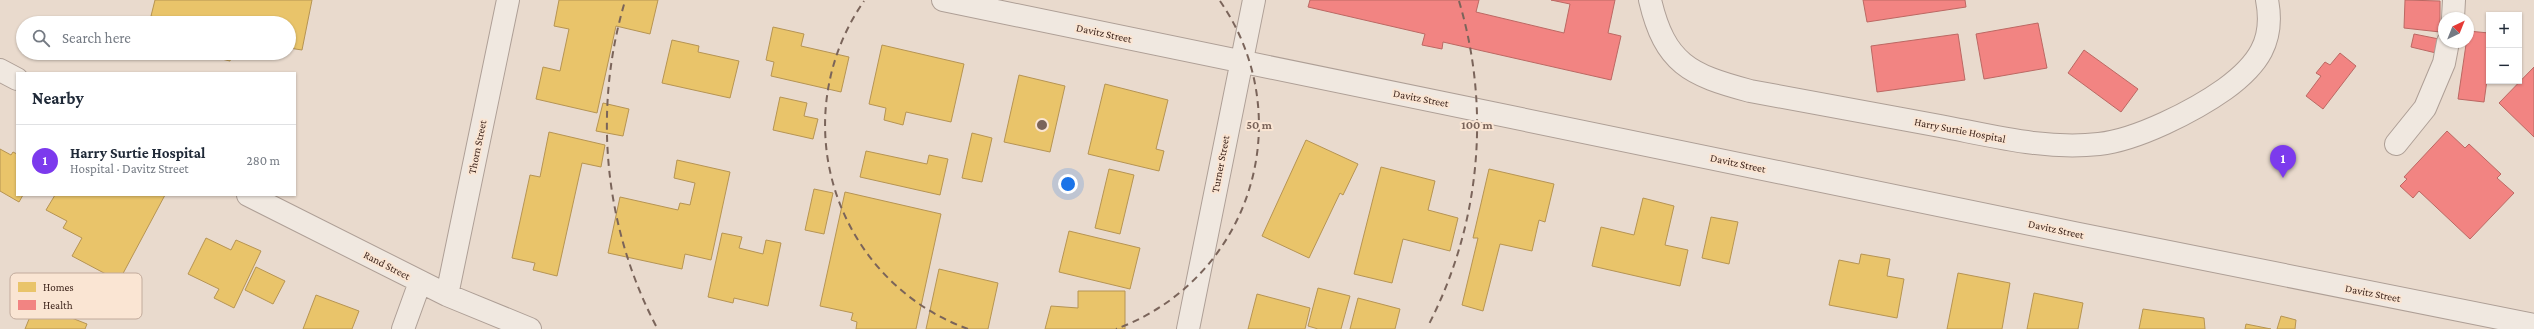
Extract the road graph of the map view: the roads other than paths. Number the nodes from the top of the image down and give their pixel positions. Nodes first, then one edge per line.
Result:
1 (508, 0) edge
2 (943, 0) edge
3 (1254, 0) edge
4 (1650, 0) edge
5 (2267, 0) edge
6 (2454, 0) edge
7 (2453, 12) edge
8 (2447, 48) edge
9 (1240, 62) junction
10 (0, 70) edge
11 (16, 78) edge
12 (2396, 144) dead end
13 (250, 196) edge
14 (420, 282) junction
15 (446, 295) junction
16 (2534, 325) edge
17 (403, 329) edge
18 (530, 329) edge
19 (1188, 329) edge

1 - 15 street, Thorn Street
2 - 9 street, Davitz Street
3 - 9 street, Turner Street
4 - 5 street, Harry Surtie Hospital
6 - 7 street
8 - 12 street
9 - 16 street, Davitz Street
9 - 19 street, Turner Street
10 - 11 street
13 - 14 street, Rand Street
14 - 15 street, Rand Street
14 - 17 street
15 - 18 street, Rand Street

